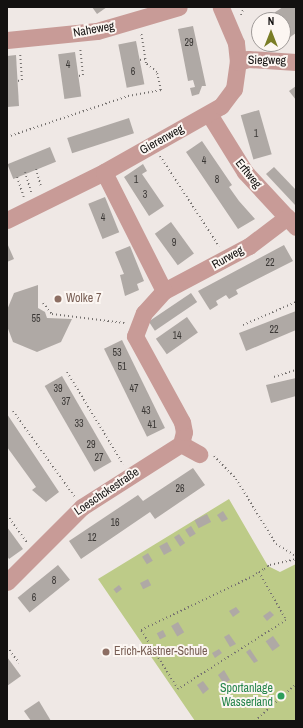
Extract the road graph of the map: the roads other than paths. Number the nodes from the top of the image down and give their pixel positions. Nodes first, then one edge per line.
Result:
1 (179, 7) edge
2 (221, 7) edge
3 (14, 40) edge
4 (238, 62) junction
5 (296, 62) edge
6 (209, 114) junction
7 (104, 172) junction
8 (7, 220) edge
9 (291, 222) edge
10 (164, 291) junction
11 (181, 444) junction
12 (199, 454) road end
13 (7, 582) edge

1 - 3 street, Naheweg
2 - 4 street, Gierenweg
4 - 5 street, Siegweg
4 - 6 street, Gierenweg
6 - 7 street, Gierenweg
6 - 9 street, Erftweg
7 - 8 street, Gierenweg
7 - 10 street
9 - 10 street, Rurweg
10 - 11 street, Rurweg
11 - 12 street
11 - 13 street, Loeschckestraße

